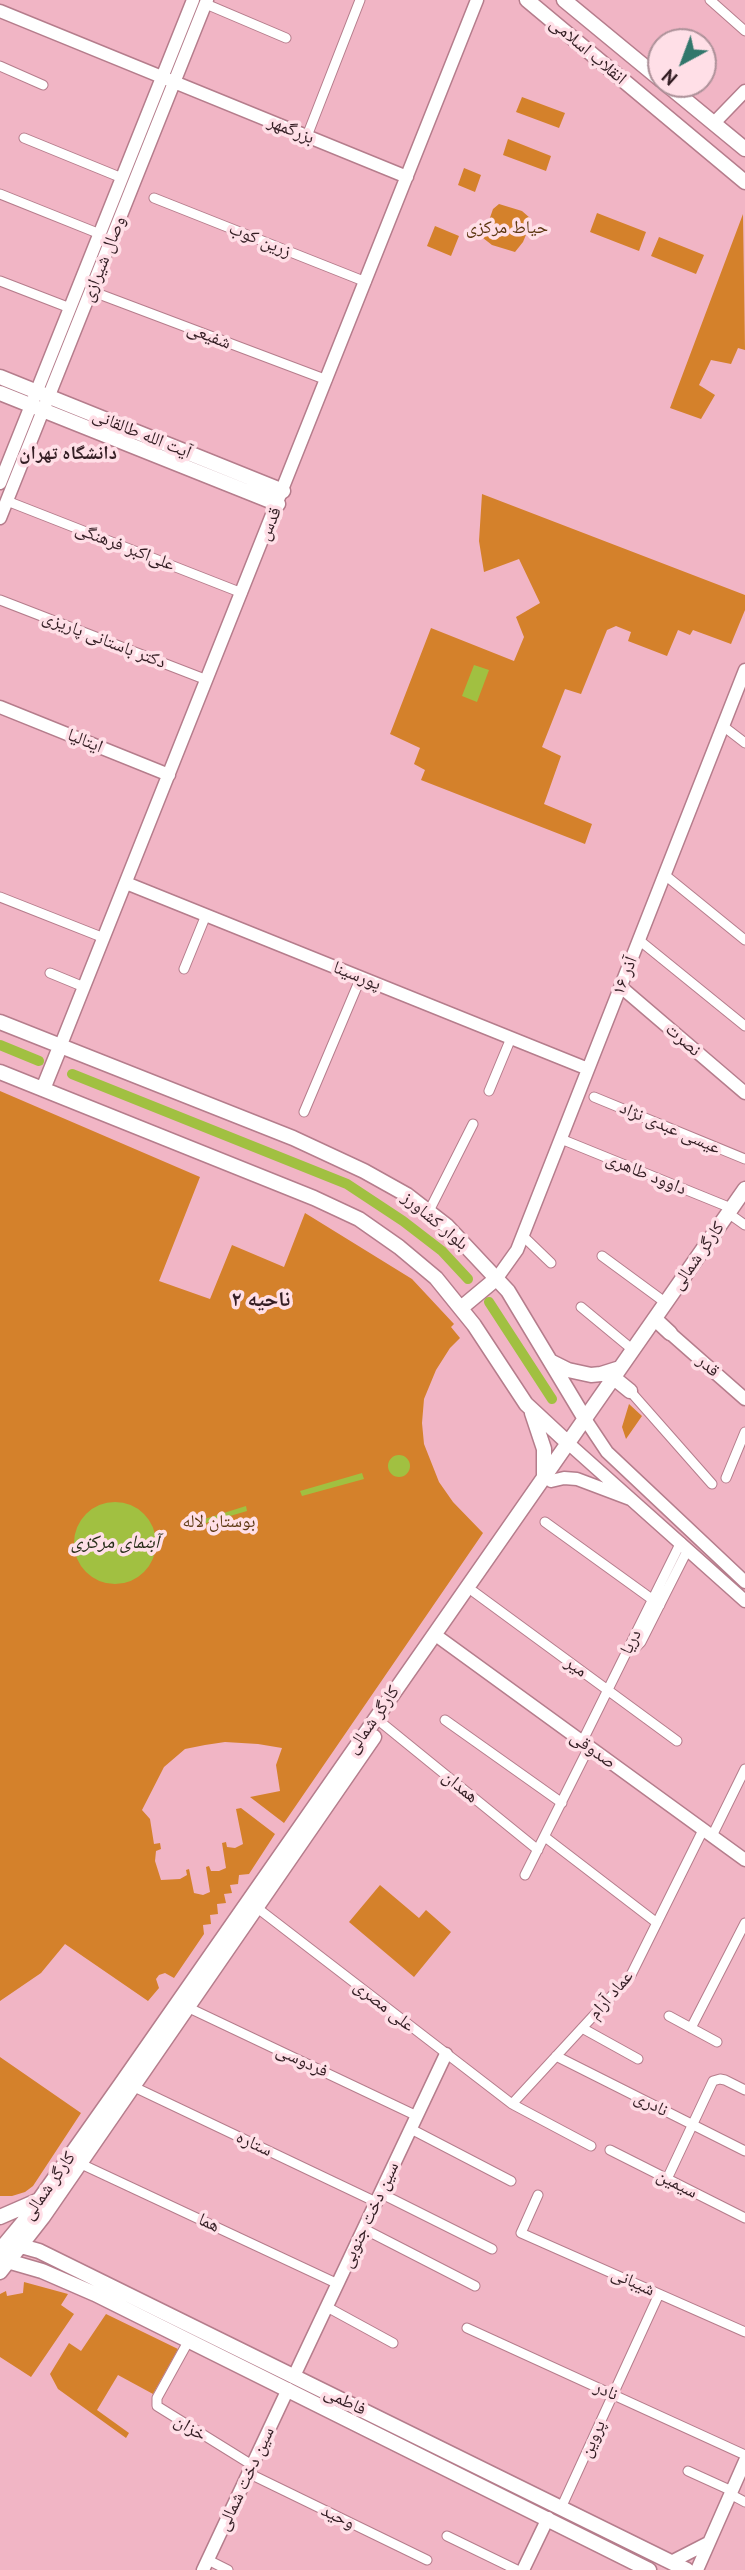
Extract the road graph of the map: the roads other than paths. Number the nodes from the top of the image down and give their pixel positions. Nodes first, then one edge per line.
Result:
1 (360, 0) edge
2 (477, 0) edge
3 (527, 0) edge
4 (564, 0) edge
5 (710, 0) edge
6 (202, 1) edge
7 (0, 11) edge
8 (745, 31) edge
9 (286, 38) dead end
10 (0, 66) edge
11 (647, 68) edge
12 (162, 77) junction
13 (175, 82) junction
14 (43, 85) dead end
15 (745, 91) edge
16 (683, 98) edge
17 (714, 123) junction
18 (307, 136) junction
19 (24, 138) dead end
20 (698, 143) junction
21 (745, 149) edge
22 (407, 177) junction
23 (122, 178) junction
24 (745, 182) edge
25 (0, 194) edge
26 (154, 198) dead end
27 (100, 234) junction
28 (0, 281) edge
29 (366, 282) junction
30 (85, 289) junction
31 (70, 308) junction
32 (0, 377) edge
33 (327, 380) junction
34 (0, 393) edge
35 (40, 401) junction
36 (0, 483) edge
37 (281, 497) junction
38 (4, 499) edge
39 (0, 518) edge
40 (242, 593) junction
41 (0, 600) edge
42 (745, 672) edge
43 (207, 680) junction
44 (0, 707) edge
45 (723, 726) junction
46 (745, 743) edge
47 (169, 775) junction
48 (665, 875) junction
49 (126, 883) junction
50 (0, 897) edge
51 (206, 915) junction
52 (104, 938) junction
53 (639, 940) junction
54 (745, 940) edge
55 (184, 969) dead end
56 (50, 973) dead end
57 (361, 977) junction
58 (84, 987) junction
59 (621, 987) junction
60 (0, 1022) edge
61 (745, 1026) edge
62 (511, 1038) junction
63 (60, 1046) junction
64 (588, 1069) junction
65 (0, 1072) edge
66 (43, 1089) junction
67 (489, 1090) dead end
68 (745, 1093) edge
69 (594, 1097) dead end
70 (304, 1112) dead end
71 (473, 1124) dead end
72 (561, 1139) junction
73 (745, 1159) edge
74 (745, 1189) edge
75 (730, 1211) junction
76 (429, 1212) junction
77 (745, 1225) edge
78 (523, 1237) junction
79 (602, 1256) dead end
80 (551, 1263) dead end
81 (497, 1278) junction
82 (666, 1303) junction
83 (581, 1307) dead end
84 (461, 1308) junction
85 (654, 1319) junction
86 (670, 1333) joint
87 (633, 1350) junction
88 (550, 1362) junction
89 (617, 1373) junction
90 (630, 1391) joint
91 (745, 1399) edge
92 (530, 1408) junction
93 (585, 1419) junction
94 (745, 1432) edge
95 (571, 1445) junction
96 (726, 1478) dead end
97 (548, 1479) junction
98 (712, 1484) dead end
99 (636, 1501) junction
100 (545, 1522) dead end
101 (684, 1546) junction
102 (745, 1582) edge
103 (471, 1590) junction
104 (745, 1601) edge
105 (656, 1602) junction
106 (438, 1637) junction
107 (608, 1690) junction
108 (445, 1720) dead end
109 (379, 1721) junction
110 (677, 1741) dead end
111 (586, 1744) junction
112 (745, 1769) edge
113 (562, 1803) junction
114 (707, 1833) junction
115 (545, 1837) junction
116 (538, 1850) junction
117 (745, 1860) edge
118 (526, 1875) dead end
119 (251, 1904) junction
120 (657, 1923) junction
121 (745, 1923) edge
122 (182, 2004) junction
123 (669, 2016) dead end
124 (582, 2028) junction
125 (691, 2028) junction
126 (717, 2042) dead end
127 (446, 2054) junction
128 (556, 2056) junction
129 (638, 2059) dead end
130 (127, 2083) junction
131 (745, 2090) edge
132 (512, 2104) junction
133 (417, 2116) junction
134 (692, 2124) junction
135 (411, 2129) junction
136 (591, 2146) dead end
137 (610, 2150) dead end
138 (745, 2151) edge
139 (74, 2160) junction
140 (667, 2179) junction
141 (511, 2181) dead end
142 (538, 2195) dead end
143 (378, 2198) junction
144 (40, 2199) junction
145 (0, 2217) edge
146 (745, 2218) edge
147 (364, 2229) junction
148 (492, 2249) dead end
149 (5, 2253) edge
150 (338, 2284) junction
151 (475, 2286) dead end
152 (659, 2294) junction
153 (327, 2307) junction
154 (467, 2328) dead end
155 (745, 2332) edge
156 (189, 2340) junction
157 (393, 2343) dead end
158 (291, 2382) junction
159 (613, 2395) junction
160 (745, 2455) edge
161 (745, 2461) edge
162 (250, 2469) junction
163 (688, 2471) dead end
164 (731, 2493) junction
165 (745, 2502) edge
166 (558, 2506) junction
167 (548, 2518) junction
168 (447, 2536) dead end
169 (708, 2543) junction
170 (427, 2560) dead end
171 (671, 2562) junction
172 (206, 2565) edge
173 (228, 2570) edge
174 (517, 2570) edge
175 (523, 2570) edge
176 (649, 2570) edge
177 (687, 2570) edge
178 (697, 2570) edge

1 - 18 street
2 - 22 street, قدس
3 - 20 main road, انقلاب اسلامی
4 - 11 main road, انقلاب اسلامی
5 - 8 street
6 - 9 street
6 - 12 street, وصال شیرازی
6 - 13 street, وصال شیرازی
7 - 12 street
10 - 14 street
12 - 13 street, بزرگمهر
12 - 23 street, وصال شیرازی
13 - 18 street, بزرگمهر
13 - 30 street, وصال شیرازی
15 - 17 street
16 - 17 main road
17 - 20 main road
17 - 21 main road
18 - 22 street, بزرگمهر
19 - 23 street
20 - 24 main road, انقلاب اسلامی
22 - 29 street, قدس
23 - 27 street, وصال شیرازی
25 - 27 street
26 - 29 street, زرین کوب
27 - 30 street, وصال شیرازی
28 - 31 street
29 - 33 street, قدس
30 - 31 street, وصال شیرازی
30 - 33 street, شفیعی
30 - 35 street, وصال شیرازی
31 - 35 street, وصال شیرازی
32 - 35 main road, آیت الله طالقانی
33 - 37 street, قدس
34 - 35 main road, آیت الله طالقانی
35 - 36 street, وصال شیرازی
35 - 37 main road, آیت الله طالقانی
35 - 38 street, وصال شیرازی
37 - 40 street, قدس
38 - 39 street, وصال شیرازی
38 - 40 street, علی‌اکبر فرهنگی
40 - 43 street, قدس
41 - 43 street, دکتر باستانی پاریزی
42 - 45 street, ۱۶ آذر
43 - 47 street, قدس
44 - 47 street, ایتالیا
45 - 46 street
45 - 48 street, ۱۶ آذر
47 - 49 street, قدس
48 - 53 street, ۱۶ آذر
48 - 54 street
49 - 51 street, پورسینا
49 - 52 street, قدس
50 - 52 street
51 - 55 street
51 - 57 street, پورسینا
52 - 58 street, قدس
53 - 59 street, ۱۶ آذر
53 - 61 street
56 - 58 street
57 - 62 street, پورسینا
57 - 70 street
58 - 63 street, قدس
59 - 64 street, ۱۶ آذر
59 - 68 street, نصرت
60 - 63 main road, بلوار کشاورز
62 - 64 street, پورسینا
62 - 67 street
63 - 66 main road
63 - 76 main road, بلوار کشاورز
64 - 72 street, ۱۶ آذر
65 - 66 main road
66 - 84 main road
69 - 73 street, عیسی عبدی نژاد
71 - 76 street
72 - 75 street, داوود طاهری
72 - 78 street, ۱۶ آذر
74 - 75 main road, کارگر شمالی
75 - 77 street, داوود طاهری
75 - 82 main road, کارگر شمالی
76 - 81 main road, بلوار کشاورز
78 - 80 street
78 - 81 street, ۱۶ آذر
79 - 82 street
81 - 84 main road
81 - 88 main road, بلوار کشاورز
82 - 85 main road, کارگر شمالی
83 - 87 street
84 - 92 main road
85 - 86 main road
85 - 87 main road, کارگر شمالی
86 - 91 street, قدر
87 - 89 main road, کارگر شمالی
88 - 89 main road
88 - 93 main road, بلوار کشاورز
89 - 90 main road
89 - 93 main road, کارگر شمالی
90 - 98 street
92 - 95 main road
92 - 97 main road
93 - 95 main road, کارگر شمالی
93 - 102 street, بلوار کشاورز
94 - 96 street
95 - 97 main road, کارگر شمالی
95 - 99 street
97 - 99 street
97 - 103 main road, کارگر شمالی
99 - 101 street
100 - 105 street
101 - 104 street
101 - 105 street, دریا
103 - 106 main road, کارگر شمالی
103 - 107 street, میر
105 - 107 street, دریا
106 - 109 main road, کارگر شمالی
106 - 111 street, صدوقی
107 - 110 street, میر
107 - 111 street, دریا
108 - 113 street
109 - 116 street, همدان
109 - 119 main road, کارگر شمالی
111 - 113 street, دریا
111 - 114 street, صدوقی
112 - 114 street, عماد آرام
113 - 115 street, دریا
114 - 117 street, صدوقی
114 - 120 street, عماد آرام
115 - 116 street, دریا
115 - 120 street
116 - 118 street, دریا
119 - 122 main road, کارگر شمالی
119 - 127 street, علی مصری
120 - 124 street, عماد آرام
121 - 125 street
122 - 130 main road, کارگر شمالی
122 - 133 street, فردوسی
123 - 125 street
124 - 128 street, عماد آرام
124 - 129 street
125 - 126 street
127 - 132 street, علی مصری
127 - 133 street, سین دخت جنوبی
128 - 132 street, عماد آرام
128 - 134 street, نادری
130 - 139 main road, کارگر شمالی
130 - 143 street, ستاره
131 - 134 street
132 - 136 street, علی مصری
133 - 135 street, سین دخت جنوبی
134 - 138 street, نادری
134 - 140 street
135 - 141 street
135 - 143 street, سین دخت جنوبی
137 - 140 street, سیمین
139 - 144 main road, کارگر شمالی
139 - 149 main road, کارگر شمالی
139 - 150 street, هما
140 - 146 street, سیمین
142 - 152 street, شیبانی
143 - 147 street, سین دخت جنوبی
143 - 148 street, ستاره
144 - 145 main road
144 - 149 main road, کارگر شمالی
147 - 150 street, سین دخت جنوبی
147 - 151 street
149 - 156 main road, فاطمی
149 - 158 main road, فاطمی
150 - 153 street, سین دخت جنوبی
152 - 155 street, شیبانی
152 - 159 street, پروین
153 - 157 street
153 - 158 street, سین دخت جنوبی
154 - 159 street, نادر
156 - 158 main road, فاطمی
156 - 162 street, خزان
158 - 162 street, سین دخت شمالی
158 - 166 main road, فاطمی
158 - 167 main road, فاطمی
159 - 160 street, نادر
159 - 166 street, پروین
161 - 164 street
162 - 170 street, وحید
162 - 172 street, سین دخت شمالی
163 - 164 street
164 - 165 street
164 - 169 street
166 - 167 main road
166 - 171 main road, فاطمی
167 - 175 street
167 - 176 main road, فاطمی
168 - 174 street
169 - 171 street
169 - 178 street
171 - 177 main road, فاطمی
172 - 173 street

